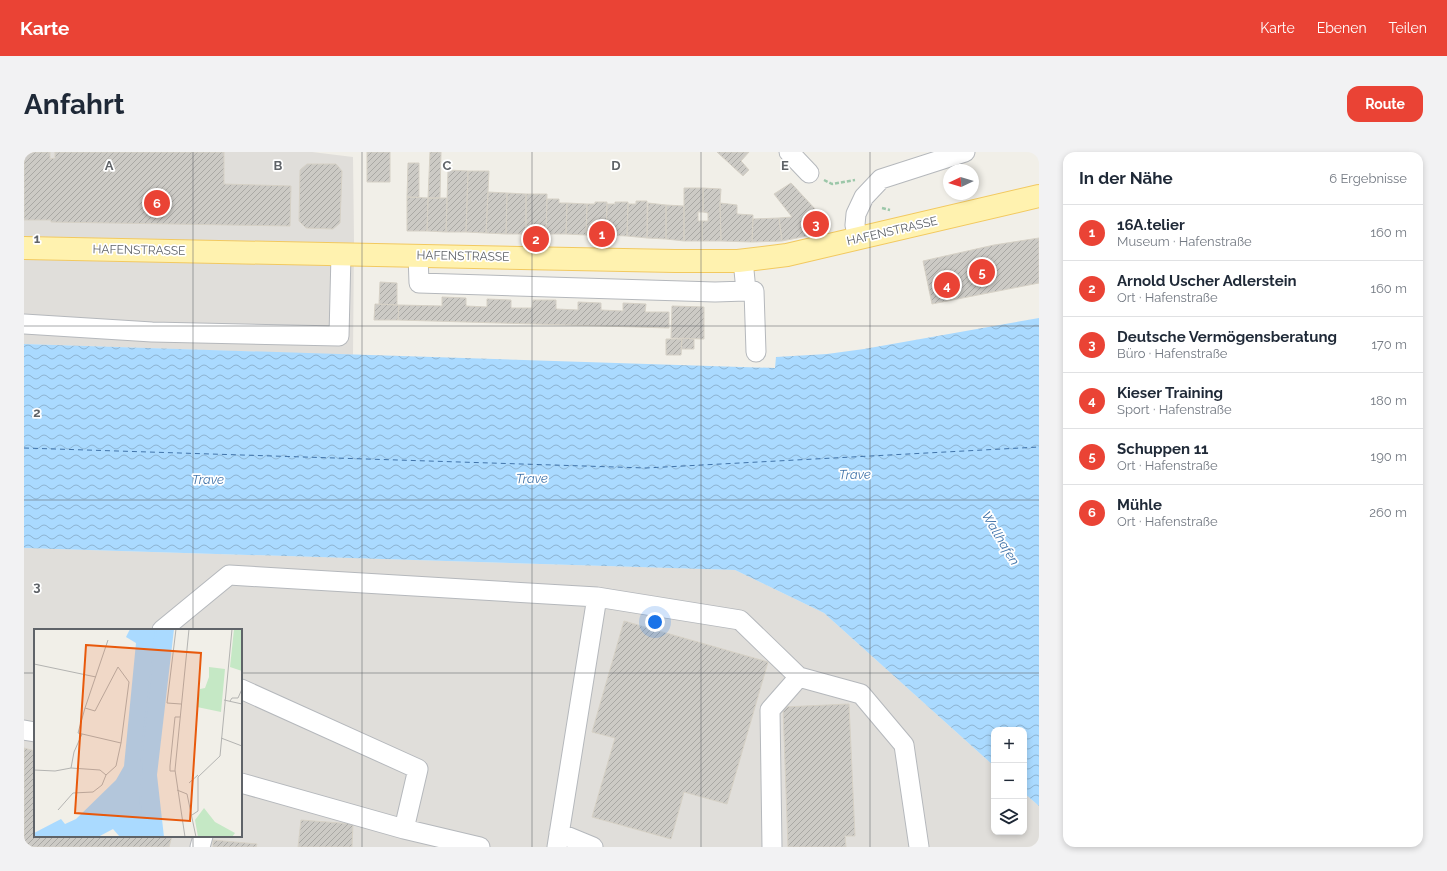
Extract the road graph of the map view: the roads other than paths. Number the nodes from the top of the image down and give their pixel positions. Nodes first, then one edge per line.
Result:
1 (789, 152) edge
2 (965, 152) edge
3 (809, 173) road end
4 (1039, 196) edge
5 (858, 239) junction
6 (24, 248) edge
7 (341, 254) junction
8 (418, 255) junction
9 (743, 260) junction
10 (746, 291) junction
11 (24, 324) edge
12 (756, 352) dead end
13 (597, 597) junction
14 (163, 629) edge
15 (799, 677) junction
16 (242, 689) edge
17 (24, 730) edge
18 (34, 732) edge
19 (242, 783) edge
20 (404, 828) junction
21 (203, 837) edge
22 (558, 840) edge
23 (200, 847) edge
24 (480, 847) edge
25 (593, 847) edge
26 (772, 847) edge
27 (919, 847) edge

1 - 3 street
2 - 5 street
4 - 5 main road, HAFENSTRASSE
5 - 9 main road, HAFENSTRASSE
6 - 7 main road, HAFENSTRASSE
7 - 8 main road, HAFENSTRASSE
7 - 11 street
8 - 9 main road, HAFENSTRASSE
8 - 10 street
9 - 10 street
10 - 12 street
13 - 14 street
13 - 15 street
13 - 22 street
15 - 26 street
15 - 27 street
16 - 20 street
17 - 18 street
19 - 20 street
20 - 24 street
21 - 23 street
22 - 25 street

